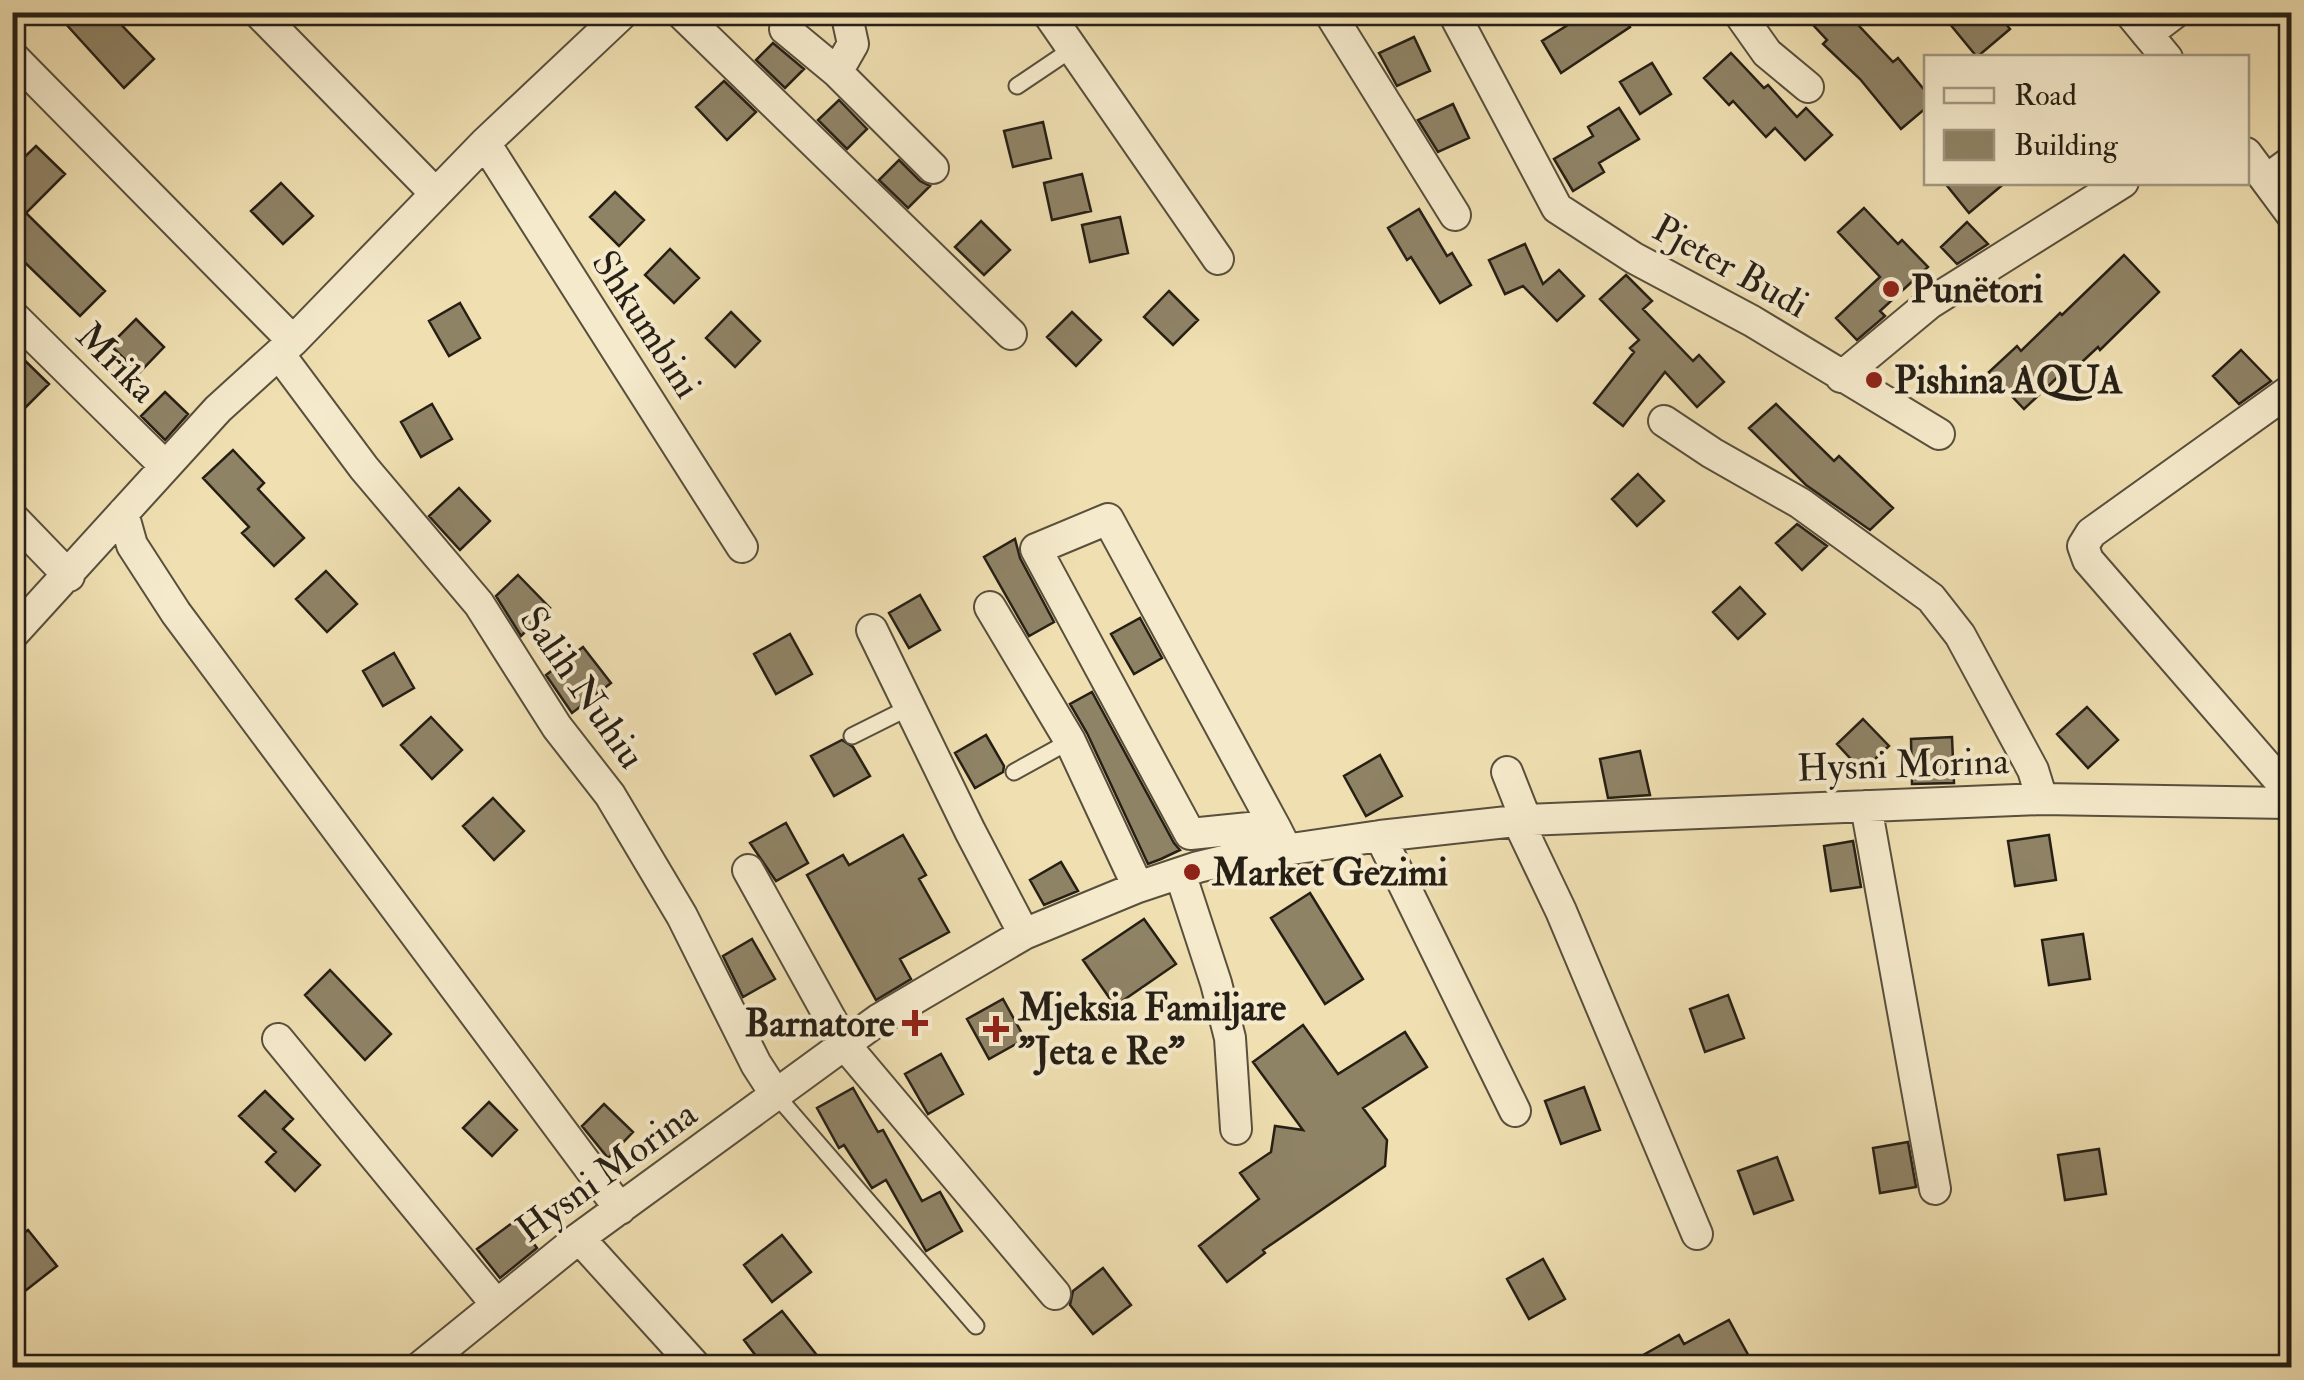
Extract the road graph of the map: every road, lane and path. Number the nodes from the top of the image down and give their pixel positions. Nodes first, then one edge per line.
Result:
1 (258, 12) edge
2 (624, 12) edge
3 (680, 12) edge
4 (846, 12) edge
5 (1047, 12) edge
6 (1329, 12) edge
7 (1453, 12) edge
8 (1738, 12) edge
9 (2176, 12) edge
10 (2139, 20) edge
11 (785, 30) dead end
12 (1072, 48) junction
13 (2165, 55) edge
14 (12, 56) edge
15 (836, 72) junction
16 (1017, 86) dead end
17 (1808, 87) dead end
18 (486, 144) junction
19 (2249, 157) edge
20 (2292, 161) edge
21 (933, 168) dead end
22 (2266, 180) junction
23 (2117, 185) edge
24 (435, 193) junction
25 (1455, 215) dead end
26 (2292, 216) edge
27 (1218, 259) dead end
28 (12, 315) edge
29 (1011, 334) dead end
30 (286, 347) junction
31 (1841, 376) junction
32 (2292, 389) edge
33 (1664, 421) dead end
34 (1938, 434) dead end
35 (165, 466) junction
36 (123, 513) junction
37 (12, 517) edge
38 (742, 547) dead end
39 (69, 576) junction
40 (990, 607) dead end
41 (872, 630) dead end
42 (12, 635) edge
43 (910, 707) junction
44 (852, 736) dead end
45 (1070, 741) junction
46 (1014, 772) dead end
47 (1508, 772) dead end
48 (2292, 795) edge
49 (2042, 798) junction
50 (2292, 803) edge
51 (1866, 806) junction
52 (1522, 821) junction
53 (1380, 836) junction
54 (1281, 840) junction
55 (748, 870) dead end
56 (1180, 872) junction
57 (1138, 886) junction
58 (1024, 934) junction
59 (278, 1039) dead end
60 (845, 1044) junction
61 (776, 1095) junction
62 (1514, 1111) dead end
63 (1236, 1129) dead end
64 (1935, 1189) dead end
65 (620, 1209) junction
66 (1697, 1234) dead end
67 (579, 1238) junction
68 (1055, 1294) dead end
69 (496, 1304) junction
70 (976, 1326) dead end
71 (433, 1363) edge
72 (697, 1368) edge

1 - 24 street
2 - 18 street
3 - 29 street
4 - 15 street
5 - 12 street
6 - 25 street
7 - 31 street, Pjeter Budi
8 - 17 street
9 - 10 street
10 - 13 street
11 - 15 street
12 - 16 lane
12 - 27 street
14 - 30 street
15 - 21 street
18 - 24 street
18 - 38 street, Shkumbini
19 - 22 street
20 - 22 street
22 - 26 street
23 - 31 street
24 - 30 street
28 - 35 street, Mrika
30 - 35 street
30 - 61 street, Salih Nuhiu
31 - 34 street, Pjeter Budi
32 - 48 street
33 - 49 street
35 - 36 street
36 - 39 street
36 - 65 street
37 - 39 street
39 - 42 street
40 - 45 street
41 - 43 street
43 - 44 lane
43 - 58 street
45 - 46 lane
45 - 57 street
47 - 52 street
49 - 50 street, Hysni Morina
49 - 51 street, Hysni Morina
51 - 52 street, Hysni Morina
51 - 64 street
52 - 53 street, Hysni Morina
52 - 66 street
53 - 54 street, Hysni Morina
53 - 62 street
54 - 54 street
54 - 56 street, Hysni Morina
55 - 60 street
56 - 57 street, Hysni Morina
56 - 63 street
57 - 58 street, Hysni Morina
58 - 60 street, Hysni Morina
59 - 69 street
60 - 61 street, Hysni Morina
60 - 68 street
61 - 65 street, Hysni Morina
61 - 70 lane
65 - 67 street, Hysni Morina
67 - 69 street, Hysni Morina
67 - 72 street
69 - 71 street, Hysni Morina

